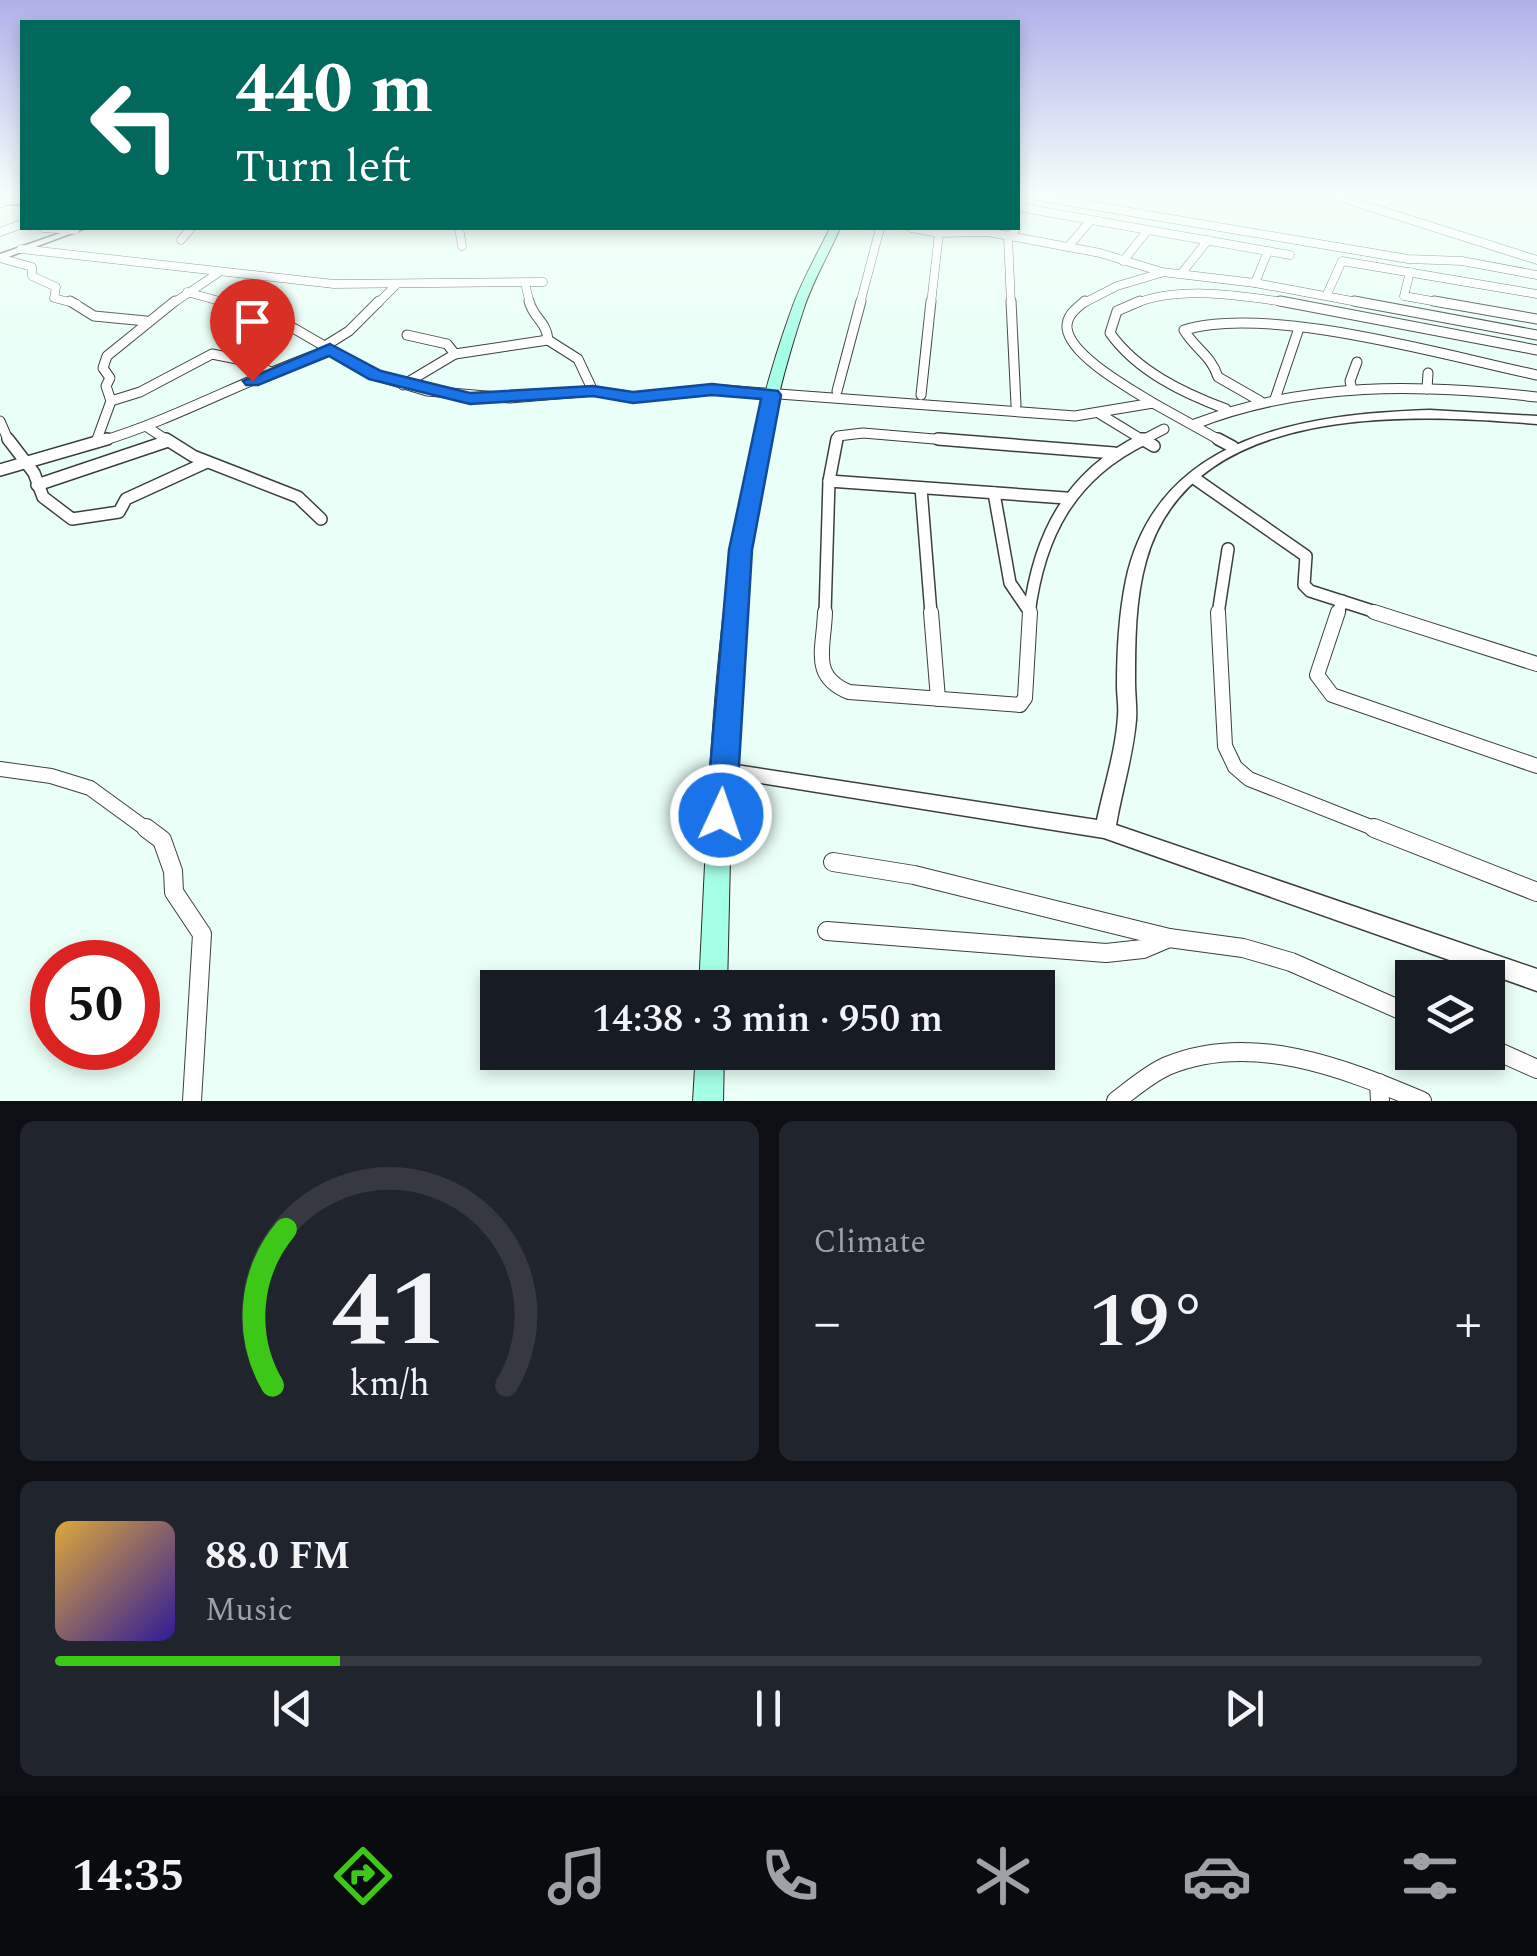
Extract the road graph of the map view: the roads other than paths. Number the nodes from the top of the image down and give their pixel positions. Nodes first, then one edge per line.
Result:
1 (33, 244) edge
2 (827, 244) edge
3 (876, 244) edge
4 (938, 244) edge
5 (1008, 244) edge
6 (1054, 244) edge
7 (1070, 244) edge
8 (1136, 244) edge
9 (1205, 244) edge
10 (1232, 244) edge
11 (1322, 244) edge
12 (1488, 244) edge
13 (1068, 247) junction
14 (20, 249) junction
15 (1268, 251) junction
16 (1290, 255) dead end
17 (0, 258) edge
18 (1537, 260) edge
19 (1123, 261) junction
20 (547, 268) dead end
21 (1162, 272) junction
22 (1410, 272) junction
23 (218, 273) junction
24 (1181, 274) junction
25 (1537, 275) edge
26 (1255, 283) junction
27 (525, 284) junction
28 (395, 286) junction
29 (187, 292) junction
30 (1328, 292) dead end
31 (1537, 294) edge
32 (1537, 320) edge
33 (147, 322) junction
34 (1299, 328) junction
35 (407, 335) dead end
36 (1537, 335) edge
37 (548, 340) junction
38 (328, 348) junction
39 (1537, 350) edge
40 (455, 354) junction
41 (1357, 362) dead end
42 (272, 373) junction
43 (1428, 373) dead end
44 (1537, 375) edge
45 (402, 384) junction
46 (1427, 389) junction
47 (1352, 390) junction
48 (593, 391) junction
49 (837, 391) dead end
50 (772, 395) junction
51 (921, 395) dead end
52 (1537, 397) edge
53 (1275, 400) junction
54 (112, 401) junction
55 (1260, 401) junction
56 (1153, 403) junction
57 (1016, 406) dead end
58 (1226, 410) junction
59 (1100, 414) junction
60 (1537, 420) edge
61 (1, 424) edge
62 (1194, 424) junction
63 (146, 427) junction
64 (1164, 429) dead end
65 (1141, 438) junction
66 (168, 441) junction
67 (96, 442) junction
68 (1154, 446) dead end
69 (1233, 447) junction
70 (1114, 453) junction
71 (23, 462) junction
72 (207, 462) junction
73 (0, 470) edge
74 (1194, 478) junction
75 (828, 481) junction
76 (38, 486) junction
77 (921, 488) junction
78 (994, 493) junction
79 (1066, 498) junction
80 (321, 519) dead end
81 (1228, 549) dead end
82 (1342, 602) junction
83 (1027, 608) junction
84 (1537, 664) edge
85 (938, 699) junction
86 (1537, 766) edge
87 (0, 769) edge
88 (723, 770) junction
89 (1105, 830) junction
90 (832, 862) dead end
91 (1537, 892) edge
92 (828, 931) dead end
93 (1169, 938) junction
94 (713, 970) edge
95 (1537, 980) edge
96 (1395, 1007) edge
97 (1505, 1054) edge
98 (1537, 1068) edge
99 (709, 1070) edge
100 (1380, 1092) edge
101 (192, 1101) edge
102 (708, 1101) edge
103 (1116, 1101) edge
104 (1422, 1101) edge

1 - 14 street
2 - 50 main road
3 - 49 street
4 - 51 street
5 - 57 street
6 - 13 street
7 - 13 street
8 - 19 street
9 - 24 street
10 - 15 street
11 - 25 street
12 - 18 street
13 - 19 street
14 - 17 street
14 - 23 street
15 - 16 street
15 - 26 street
17 - 33 street
19 - 21 street
20 - 27 street
21 - 24 street
21 - 56 street
22 - 30 street
22 - 31 street
22 - 32 street
23 - 28 street
23 - 29 street
24 - 26 street
26 - 36 street
27 - 28 street
27 - 37 street
28 - 38 street
29 - 33 street
29 - 38 street
33 - 54 street
34 - 44 street
34 - 53 street
34 - 55 street
35 - 40 street
37 - 40 street
37 - 48 street
38 - 42 street
38 - 45 street
39 - 58 street
40 - 45 street
41 - 47 street
42 - 54 street
42 - 63 street
43 - 46 street
45 - 48 street
46 - 47 street
46 - 52 street
47 - 53 street
48 - 50 street
50 - 59 street
50 - 88 main road
53 - 55 street
54 - 67 street
55 - 58 street
56 - 59 street
56 - 62 street
58 - 62 street
59 - 65 street
60 - 69 street
61 - 71 street
62 - 69 street
63 - 66 street
63 - 67 street
64 - 65 street
65 - 68 street
65 - 70 street
66 - 72 street
66 - 76 street
67 - 71 street
69 - 74 street
70 - 75 street
70 - 79 street
71 - 73 street
71 - 76 street
72 - 76 street
72 - 80 street
74 - 82 street
74 - 89 street
75 - 77 street
75 - 85 street
77 - 78 street
77 - 85 street
78 - 79 street
78 - 83 street
79 - 83 street
81 - 91 street
82 - 84 street
82 - 86 street
83 - 85 street
87 - 101 street
88 - 89 street
88 - 94 main road
89 - 95 street
90 - 93 street
92 - 93 street
93 - 96 street
97 - 98 street
99 - 102 main road
100 - 103 street
100 - 104 street

